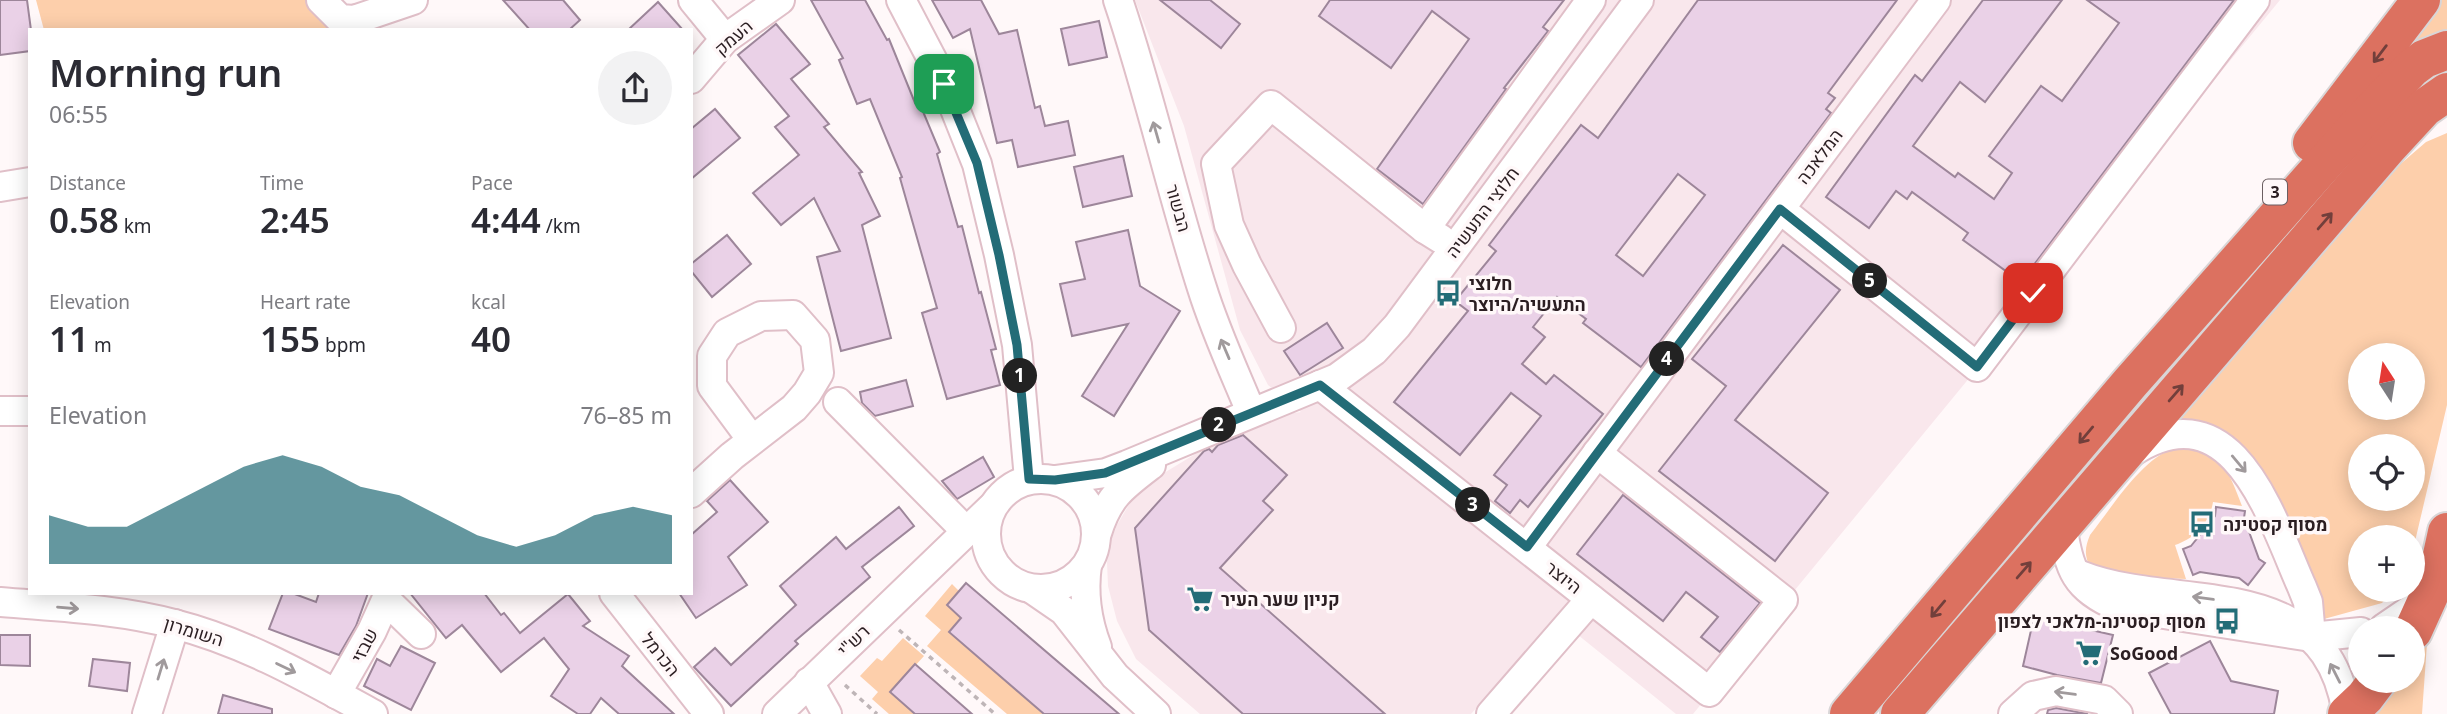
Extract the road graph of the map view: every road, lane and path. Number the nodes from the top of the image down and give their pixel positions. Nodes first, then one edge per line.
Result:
1 (321, 0) edge
2 (413, 0) edge
3 (693, 0) edge
4 (780, 0) edge
5 (901, 0) edge
6 (1118, 0) edge
7 (1591, 0) edge
8 (1639, 0) edge
9 (1936, 0) edge
10 (2255, 0) edge
11 (2421, 0) edge
12 (725, 39) junction
13 (2447, 50) edge
14 (693, 77) edge
15 (2447, 92) edge
16 (2447, 114) edge
17 (2388, 148) junction
18 (28, 182) edge
19 (0, 187) edge
20 (1780, 209) junction
21 (1425, 229) junction
22 (1455, 247) junction
23 (1281, 328) dead end
24 (2130, 383) junction
25 (1320, 385) junction
26 (838, 402) dead end
27 (0, 411) edge
28 (28, 411) edge
29 (1251, 412) junction
30 (752, 440) junction
31 (1181, 442) junction
32 (1597, 453) junction
33 (2115, 463) junction
34 (1042, 480) junction
35 (693, 490) edge
36 (991, 508) junction
37 (2062, 526) junction
38 (965, 531) junction
39 (2447, 532) edge
40 (1097, 533) junction
41 (1527, 547) junction
42 (1087, 565) junction
43 (930, 567) junction
44 (1002, 574) junction
45 (1031, 589) junction
46 (616, 595) edge
47 (1591, 598) junction
48 (0, 602) edge
49 (117, 603) edge
50 (2421, 615) edge
51 (175, 624) junction
52 (898, 628) dead end
53 (2348, 633) edge
54 (421, 634) dead end
55 (2311, 637) junction
56 (1115, 676) junction
57 (809, 682) junction
58 (845, 685) dead end
59 (2368, 693) edge
60 (337, 694) junction
61 (1926, 696) edge
62 (871, 708) junction
63 (147, 714) edge
64 (373, 714) edge
65 (709, 714) edge
66 (777, 714) edge
67 (827, 714) edge
68 (865, 714) edge
69 (877, 714) edge
70 (995, 714) edge
71 (1156, 714) edge
72 (1491, 714) edge
73 (1849, 714) edge
74 (1899, 714) edge
75 (2013, 714) edge
76 (2118, 714) edge
77 (2347, 714) edge

1 - 2 street
3 - 12 street
4 - 12 street, העמק
5 - 34 street
29 -> 6 street, הבשור
7 - 21 street
8 - 22 street, חלוצי התעשיה
9 - 20 street, המלאכה
10 - 20 street
11 -> 24 highway, 3
12 - 14 street, העמק
13 - 24 highway
15 - 17 highway
16 - 17 highway
33 -> 17 highway
18 - 19 street
20 - 32 street, המלאכה
21 - 22 street
21 - 23 street
22 - 25 street, חלוצי התעשיה
24 -> 73 highway, 3
25 - 29 street, חלוצי התעשיה
25 - 41 street, היוצר
26 - 38 street
27 - 28 street
29 - 31 street, חלוצי התעשיה
30 - 30 street
30 - 35 street
31 - 34 street, חלוצי התעשיה
31 - 40 street, חלוצי התעשיה
32 - 41 street, המלאכה
32 - 47 street, היוצר
33 - 37 highway
33 -> 55 street
34 - 36 street
34 - 40 street
36 - 38 street, רש"י
36 - 44 street
55 -> 37 street
61 -> 37 highway
38 - 43 street, רש"י
39 - 50 highway
40 - 42 street
41 - 47 street, היוצר
42 - 45 street
42 - 56 street
43 - 44 street
43 - 57 street, רש"י
44 - 45 street
45 - 56 street
46 - 65 street, הכרמל
47 - 72 street
48 -> 49 street, השומרון
49 - 51 street, השומרון
51 -> 60 street, השומרון
63 -> 51 street
52 - 70 path
53 - 55 street
54 - 60 street, שבזי
77 -> 55 street
56 - 71 street
57 - 66 street, רש"י
57 - 67 street
58 - 62 path
59 - 77 highway
60 - 64 street, השומרון
61 - 74 highway
62 - 68 path
62 - 69 path
76 -> 75 street

